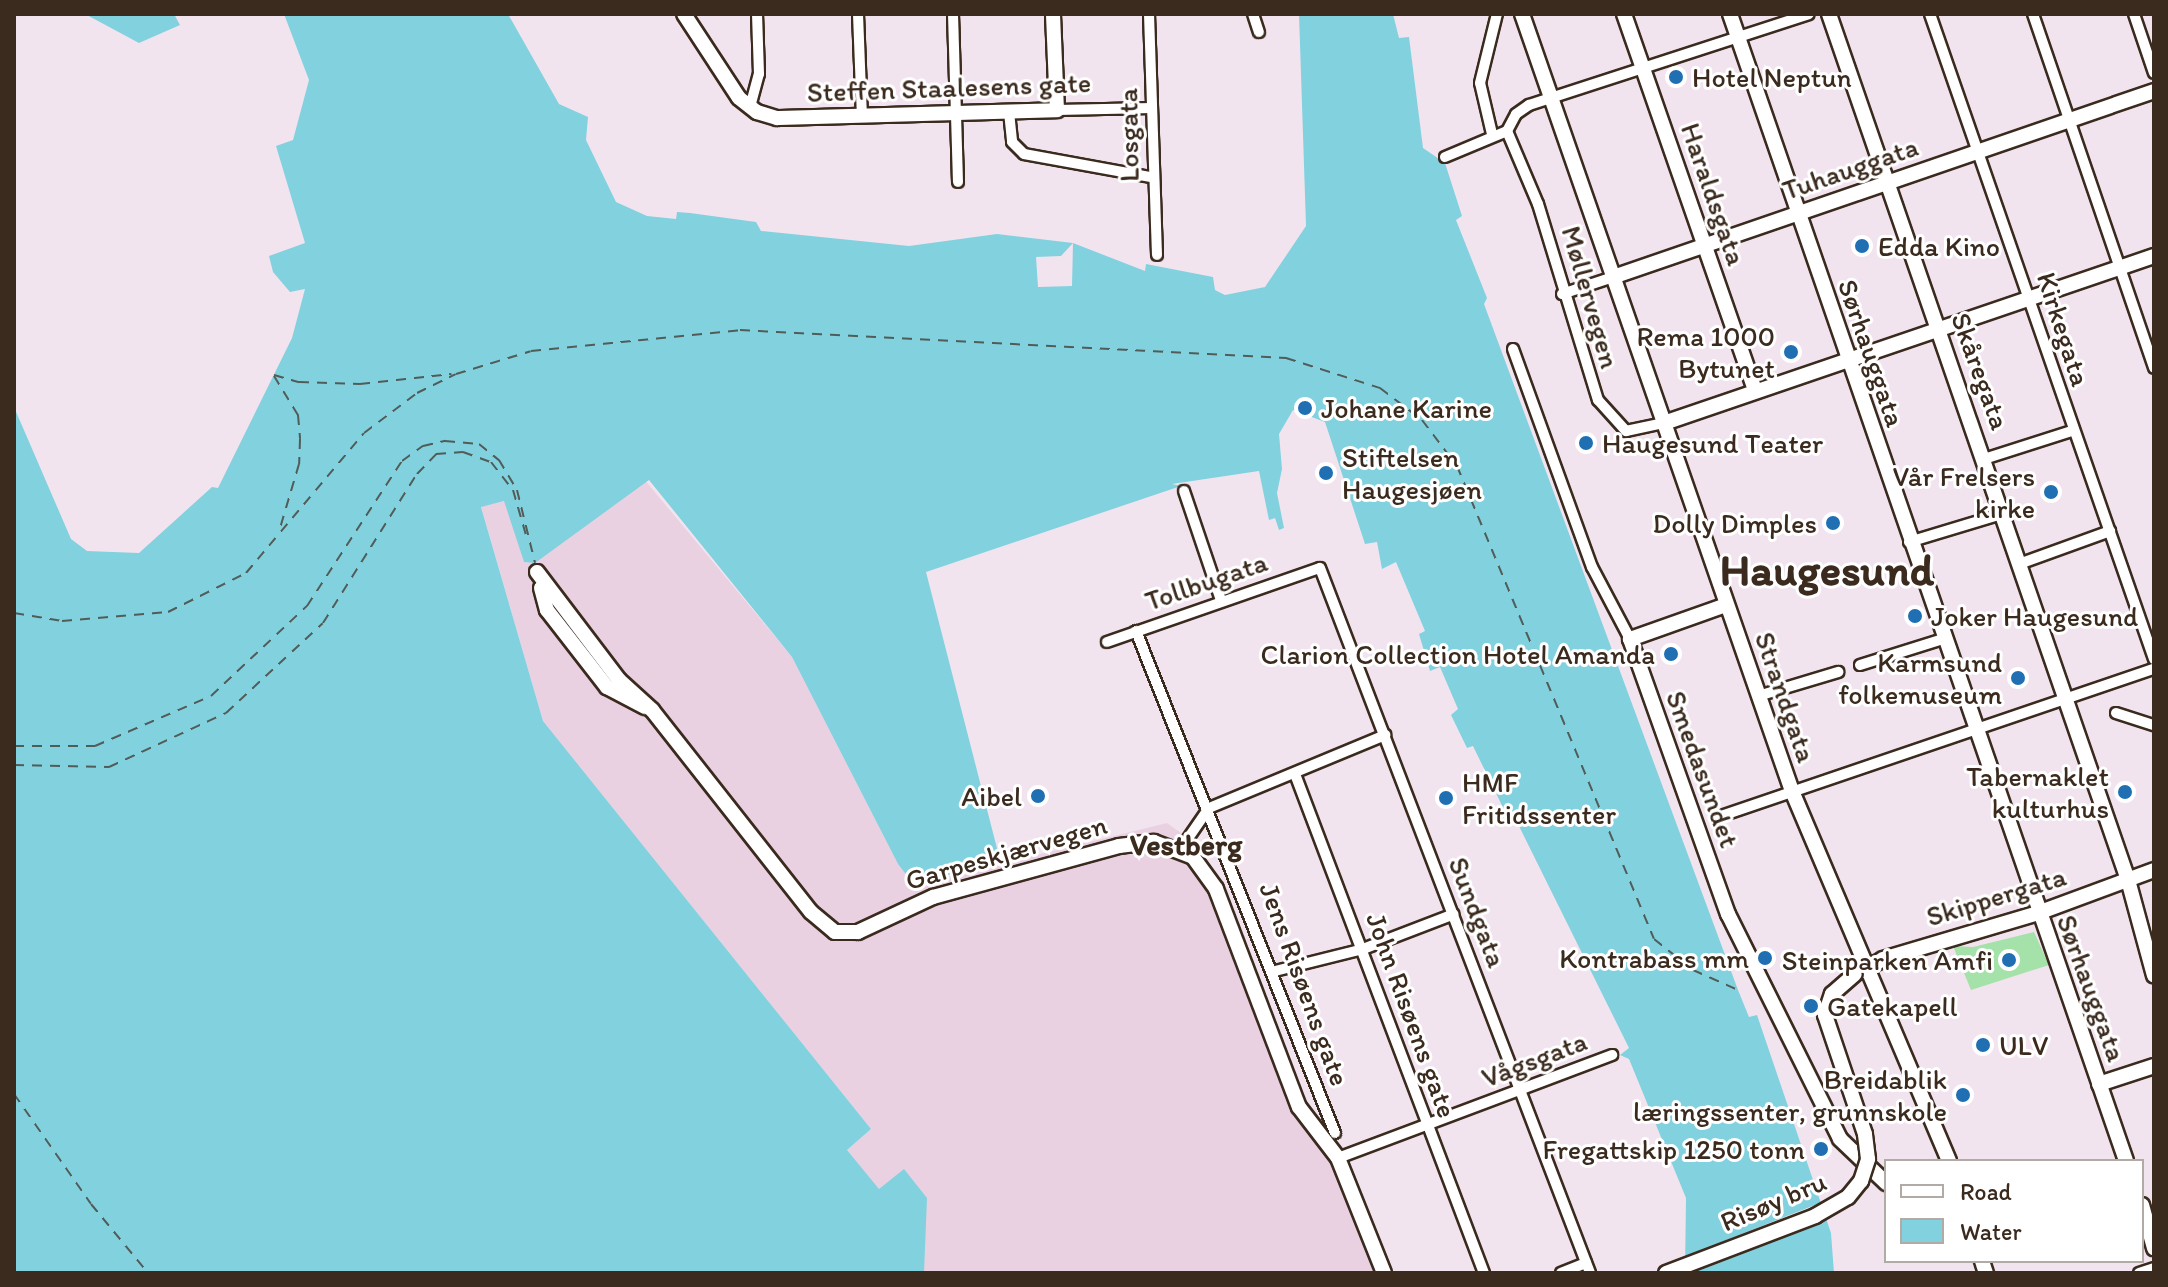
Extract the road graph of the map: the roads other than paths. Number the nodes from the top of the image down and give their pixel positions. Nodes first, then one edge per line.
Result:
1 (684, 14) edge
2 (757, 14) edge
3 (858, 14) edge
4 (953, 14) edge
5 (1053, 14) edge
6 (1149, 14) edge
7 (1253, 14) edge
8 (1497, 14) edge
9 (1522, 14) edge
10 (1624, 14) edge
11 (1730, 14) edge
12 (1809, 14) edge
13 (1829, 14) edge
14 (1930, 14) edge
15 (2033, 14) edge
16 (2134, 14) edge
17 (1259, 32) dead end
18 (1738, 39) junction
19 (1643, 68) junction
20 (2154, 73) edge
21 (2154, 91) edge
22 (1551, 99) junction
23 (750, 107) junction
24 (1152, 108) junction
25 (1057, 110) junction
26 (1009, 112) junction
27 (957, 114) junction
28 (862, 116) junction
29 (2069, 119) junction
30 (1507, 131) junction
31 (1492, 134) junction
32 (1978, 152) junction
33 (1445, 157) dead end
34 (1151, 177) junction
35 (958, 182) dead end
36 (1886, 183) junction
37 (1796, 214) junction
38 (1704, 245) junction
39 (1157, 255) dead end
40 (2154, 256) edge
41 (2120, 267) junction
42 (1613, 277) junction
43 (1562, 294) junction
44 (2029, 298) junction
45 (1938, 330) junction
46 (1513, 349) dead end
47 (1847, 360) junction
48 (2154, 368) edge
49 (1755, 391) junction
50 (1664, 423) junction
51 (2072, 431) junction
52 (1984, 459) junction
53 (1184, 491) dead end
54 (2002, 514) junction
55 (2110, 531) junction
56 (1909, 542) junction
57 (2019, 564) junction
58 (536, 568) dead end
59 (1320, 568) joint
60 (1221, 600) junction
61 (1726, 605) junction
62 (1136, 631) junction
63 (1630, 639) junction
64 (1943, 639) junction
65 (1107, 642) dead end
66 (2154, 659) edge
67 (1860, 665) dead end
68 (2154, 669) edge
69 (1838, 672) dead end
70 (1758, 696) junction
71 (2066, 699) junction
72 (2116, 713) dead end
73 (2154, 725) edge
74 (1975, 729) junction
75 (1385, 735) junction
76 (1295, 774) junction
77 (1792, 791) junction
78 (1209, 808) junction
79 (1724, 815) dead end
80 (1180, 850) junction
81 (2154, 870) edge
82 (2128, 880) junction
83 (2038, 913) junction
84 (1454, 914) junction
85 (1363, 949) junction
86 (1275, 971) junction
87 (1862, 971) junction
88 (2154, 976) edge
89 (1612, 1055) dead end
90 (2154, 1066) edge
91 (2099, 1084) junction
92 (1519, 1091) junction
93 (1428, 1125) junction
94 (1335, 1133) dead end
95 (1338, 1158) junction
96 (1948, 1159) edge
97 (2125, 1159) edge
98 (1884, 1181) edge
99 (2144, 1212) edge
100 (2154, 1248) edge
101 (1588, 1268) edge
102 (2154, 1268) edge
103 (1384, 1273) edge
104 (1484, 1273) edge
105 (1561, 1273) edge
106 (1666, 1273) edge
107 (2139, 1273) edge

1 - 23 street
2 - 23 street
3 - 28 street
4 - 27 street
5 - 25 street
6 - 24 street, Losgata
7 - 17 street
8 - 31 street
9 - 22 street, Strandgata
10 - 19 street, Haraldsgata
11 - 18 street, Sørhauggata
12 - 18 street
13 - 36 street, Skåregata
14 - 32 street, Kirkegata
15 - 29 street
16 - 20 street
18 - 19 street
18 - 37 street, Sørhauggata
19 - 22 street
19 - 38 street, Haraldsgata
21 - 29 street, Tuhauggata
22 - 30 street
22 - 42 street, Strandgata
23 - 28 street, Steffen Staalesens gate
24 - 25 street, Steffen Staalesens gate
24 - 34 street, Losgata
25 - 26 street, Steffen Staalesens gate
26 - 27 street, Steffen Staalesens gate
26 - 34 street
27 - 28 street, Steffen Staalesens gate
27 - 35 street
29 - 32 street, Tuhauggata
29 - 41 street
30 - 31 street
30 - 43 street, Møllervegen
31 - 33 street
32 - 36 street, Tuhauggata
32 - 44 street, Kirkegata
34 - 39 street, Losgata
36 - 37 street, Tuhauggata
36 - 45 street, Skåregata
37 - 38 street, Tuhauggata
37 - 47 street, Sørhauggata
38 - 42 street, Tuhauggata
38 - 49 street, Haraldsgata
40 - 41 street
41 - 44 street
41 - 48 street
42 - 43 street, Tuhauggata
42 - 50 street, Strandgata
43 - 50 street, Møllervegen
44 - 45 street
44 - 51 street, Kirkegata
45 - 47 street
45 - 52 street, Skåregata
46 - 63 street, Smedasundet
47 - 49 street
47 - 56 street, Sørhauggata
49 - 50 street
50 - 61 street, Strandgata
51 - 52 street
51 - 55 street, Kirkegata
52 - 54 street, Skåregata
53 - 60 street
54 - 56 street
54 - 57 street, Skåregata
55 - 57 street
55 - 66 street, Kirkegata
56 - 64 street, Sørhauggata
57 - 71 street, Skåregata
58 - 80 street, Garpeskjærvegen
59 - 60 street, Tollbugata
59 - 75 street, Sundgata
60 - 62 street, Tollbugata
61 - 63 street
61 - 70 street, Strandgata
62 - 65 street, Tollbugata
62 - 78 street, Jens Risøens gate
63 - 98 street, Smedasundet
64 - 67 street
64 - 74 street, Sørhauggata
68 - 71 street
69 - 70 street
70 - 77 street, Strandgata
71 - 74 street
71 - 82 street, Skåregata
72 - 73 street
74 - 77 street
74 - 83 street, Sørhauggata
75 - 76 street
75 - 84 street, Sundgata
76 - 78 street
76 - 85 street, John Risøens gate
77 - 79 street
77 - 87 street, Strandgata
78 - 80 street
78 - 86 street, Jens Risøens gate
80 - 95 street
81 - 82 street, Skippergata
82 - 83 street, Skippergata
82 - 88 street, Skåregata
83 - 87 street, Skippergata
83 - 91 street, Sørhauggata
84 - 85 street
84 - 92 street, Sundgata
85 - 86 street
85 - 93 street, John Risøens gate
86 - 94 street, Jens Risøens gate
87 - 96 street, Strandgata
87 - 106 street, Risøy bru, bridge
89 - 92 street, Vågsgata
90 - 91 street
91 - 97 street, Sørhauggata
92 - 93 street, Vågsgata
92 - 101 street, Sundgata
93 - 95 street, Vågsgata
93 - 104 street, John Risøens gate
95 - 103 street
99 - 100 street
101 - 105 street
102 - 107 street

